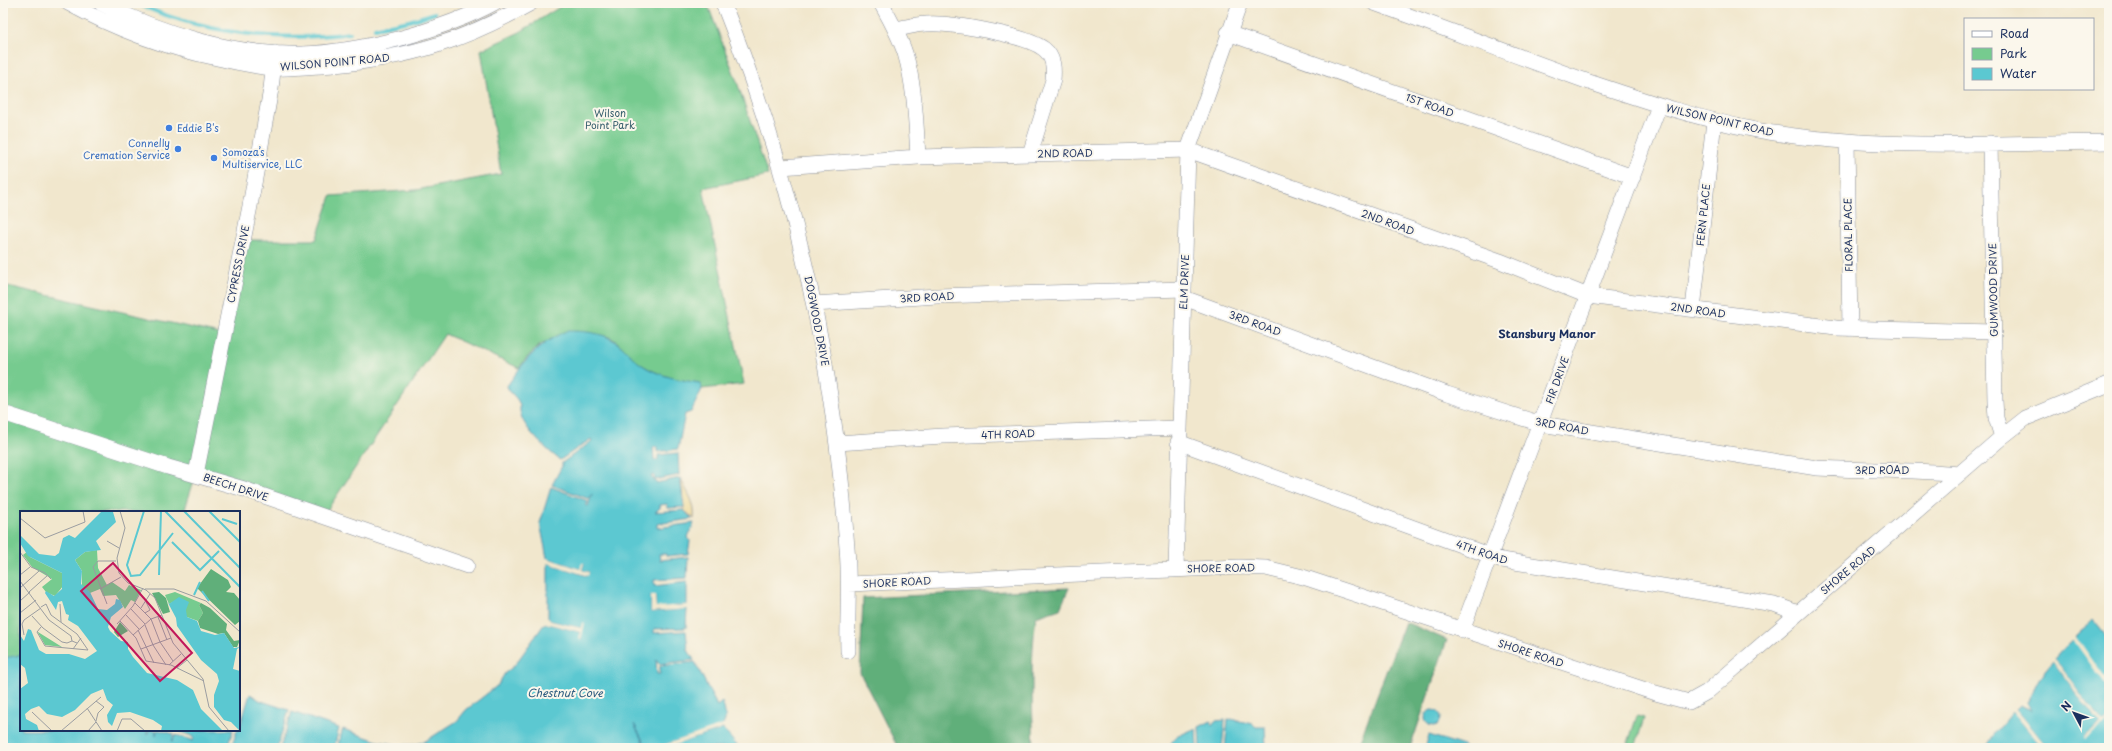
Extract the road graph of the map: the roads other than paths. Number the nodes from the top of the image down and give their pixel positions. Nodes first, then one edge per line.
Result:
1 (68, 3) edge
2 (101, 3) edge
3 (494, 3) edge
4 (531, 3) edge
5 (723, 3) edge
6 (881, 3) edge
7 (1240, 3) edge
8 (1374, 3) edge
9 (896, 29) junction
10 (1228, 33) junction
11 (275, 60) junction
12 (1659, 106) junction
13 (1714, 121) junction
14 (1847, 140) junction
15 (2109, 142) edge
16 (1990, 143) junction
17 (1188, 150) junction
18 (1030, 154) junction
19 (918, 157) junction
20 (781, 167) junction
21 (1632, 178) junction
22 (1184, 293) junction
23 (1588, 296) junction
24 (814, 304) junction
25 (1693, 309) junction
26 (1850, 329) junction
27 (1993, 332) junction
28 (2109, 384) edge
29 (3, 413) edge
30 (1541, 424) junction
31 (1178, 435) junction
32 (2002, 437) junction
33 (838, 443) junction
34 (196, 474) junction
35 (1958, 474) junction
36 (1489, 555) junction
37 (467, 566) dead end
38 (1176, 569) junction
39 (849, 584) junction
40 (1798, 613) junction
41 (1462, 630) junction
42 (848, 651) dead end

1 - 11 street, WILSON POINT ROAD
2 - 11 street, WILSON POINT ROAD
3 - 11 street, WILSON POINT ROAD
4 - 11 street, WILSON POINT ROAD
5 - 20 street, DOGWOOD DRIVE
6 - 9 street
7 - 10 street, ELM DRIVE
8 - 12 street, WILSON POINT ROAD
9 - 18 street
9 - 19 street
10 - 17 street, ELM DRIVE
10 - 21 street, 1ST ROAD
11 - 34 street, CYPRESS DRIVE
12 - 13 street, WILSON POINT ROAD
12 - 21 street, FIR DRIVE
13 - 14 street, WILSON POINT ROAD
13 - 25 street, FERN PLACE
14 - 16 street, WILSON POINT ROAD
14 - 26 street, FLORAL PLACE
15 - 16 street, WILSON POINT ROAD
16 - 27 street, GUMWOOD DRIVE
17 - 18 street, 2ND ROAD
17 - 22 street, ELM DRIVE
17 - 23 street, 2ND ROAD
18 - 19 street, 2ND ROAD
19 - 20 street, 2ND ROAD
20 - 24 street, DOGWOOD DRIVE
21 - 23 street, FIR DRIVE
22 - 24 street, 3RD ROAD
22 - 30 street, 3RD ROAD
22 - 31 street, ELM DRIVE
23 - 25 street, 2ND ROAD
23 - 30 street, FIR DRIVE
24 - 33 street, DOGWOOD DRIVE
25 - 26 street, 2ND ROAD
26 - 27 street, 2ND ROAD
27 - 32 street, GUMWOOD DRIVE
28 - 32 street, SHORE ROAD
29 - 34 street, BEECH DRIVE
30 - 35 street, 3RD ROAD
30 - 36 street, FIR DRIVE
31 - 33 street, 4TH ROAD
31 - 36 street, 4TH ROAD
31 - 38 street, ELM DRIVE
32 - 35 street, SHORE ROAD
33 - 39 street, DOGWOOD DRIVE
34 - 37 street, BEECH DRIVE
35 - 40 street, SHORE ROAD
36 - 40 street, 4TH ROAD
36 - 41 street, FIR DRIVE
38 - 39 street, SHORE ROAD
38 - 41 street, SHORE ROAD
39 - 42 street, DOGWOOD DRIVE
40 - 41 street, SHORE ROAD

